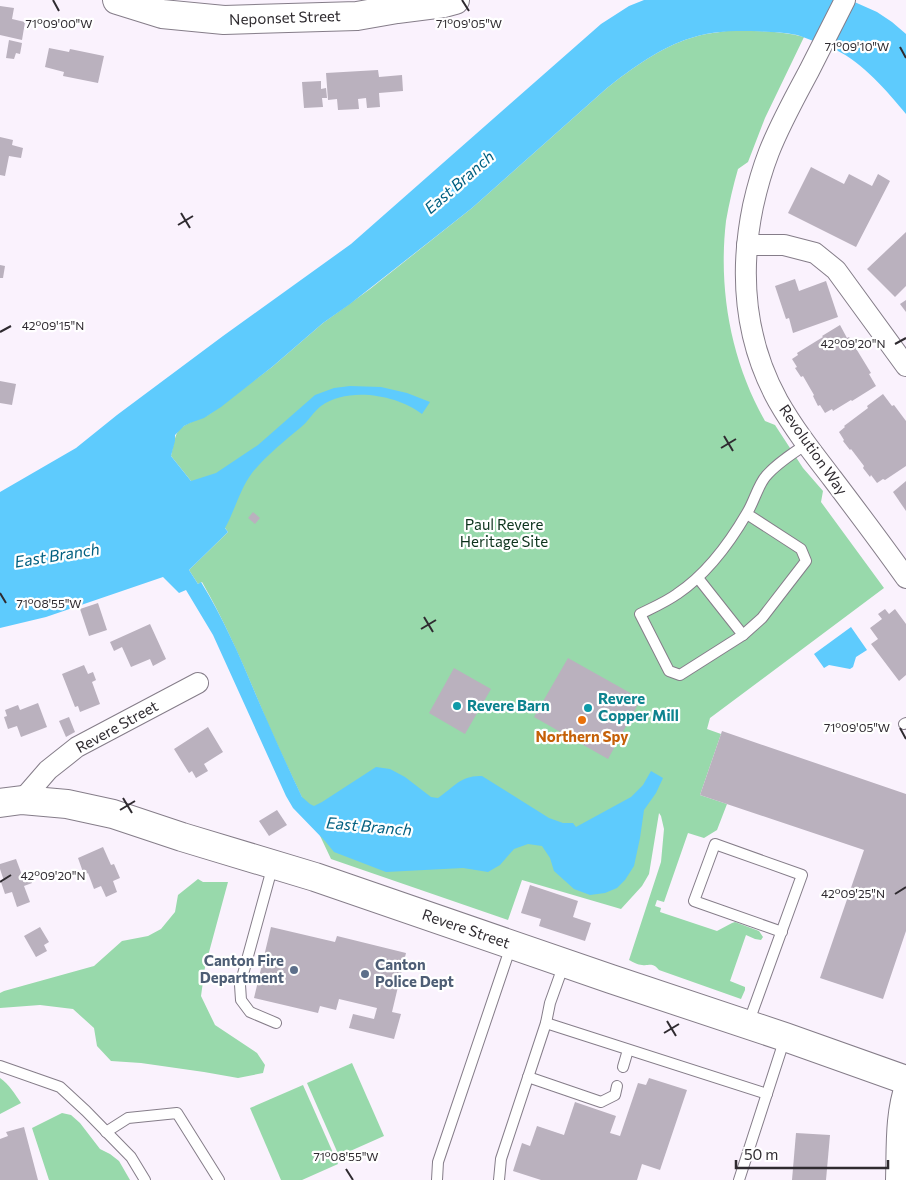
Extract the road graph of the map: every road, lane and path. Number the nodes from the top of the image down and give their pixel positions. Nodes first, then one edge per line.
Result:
1 (117, 0) edge
2 (455, 0) edge
3 (845, 0) edge
4 (396, 5) edge
5 (747, 245) junction
6 (906, 366) edge
7 (805, 444) junction
8 (747, 514) junction
9 (698, 578) junction
10 (906, 578) edge
11 (743, 635) junction
12 (198, 683) dead end
13 (11, 802) edge
14 (274, 864) junction
15 (782, 932) junction
16 (511, 945) junction
17 (564, 963) junction
18 (276, 1023) dead end
19 (546, 1023) junction
20 (748, 1025) junction
21 (785, 1037) junction
22 (628, 1050) junction
23 (0, 1066) edge
24 (623, 1067) dead end
25 (528, 1077) junction
26 (906, 1082) edge
27 (618, 1086) dead end
28 (767, 1094) junction
29 (106, 1132) junction
30 (902, 1151) edge
31 (145, 1180) edge
32 (219, 1180) edge
33 (437, 1180) edge
34 (499, 1180) edge
35 (740, 1180) edge
36 (896, 1180) edge

1 - 4 street, Neponset Street
2 - 4 street, Neponset Street
3 - 5 street, Revolution Way
5 - 6 street
5 - 7 street, Revolution Way
7 - 8 lane
7 - 10 street, Revolution Way
8 - 9 lane
8 - 11 lane
9 - 11 lane
9 - 11 lane
12 - 13 street, Revere Street
13 - 14 street, Revere Street
14 - 16 street, Revere Street
14 - 18 lane
15 - 15 lane
15 - 20 lane
16 - 17 street, Revere Street
16 - 33 lane
17 - 19 lane
17 - 20 street, Revere Street
19 - 22 lane
19 - 25 lane
20 - 21 street, Revere Street
21 - 26 street, Revere Street
21 - 28 lane
22 - 24 lane
22 - 28 lane
23 - 29 lane
25 - 27 lane
25 - 34 lane
26 - 30 street
28 - 35 lane
29 - 31 lane
29 - 32 lane
30 - 36 street

